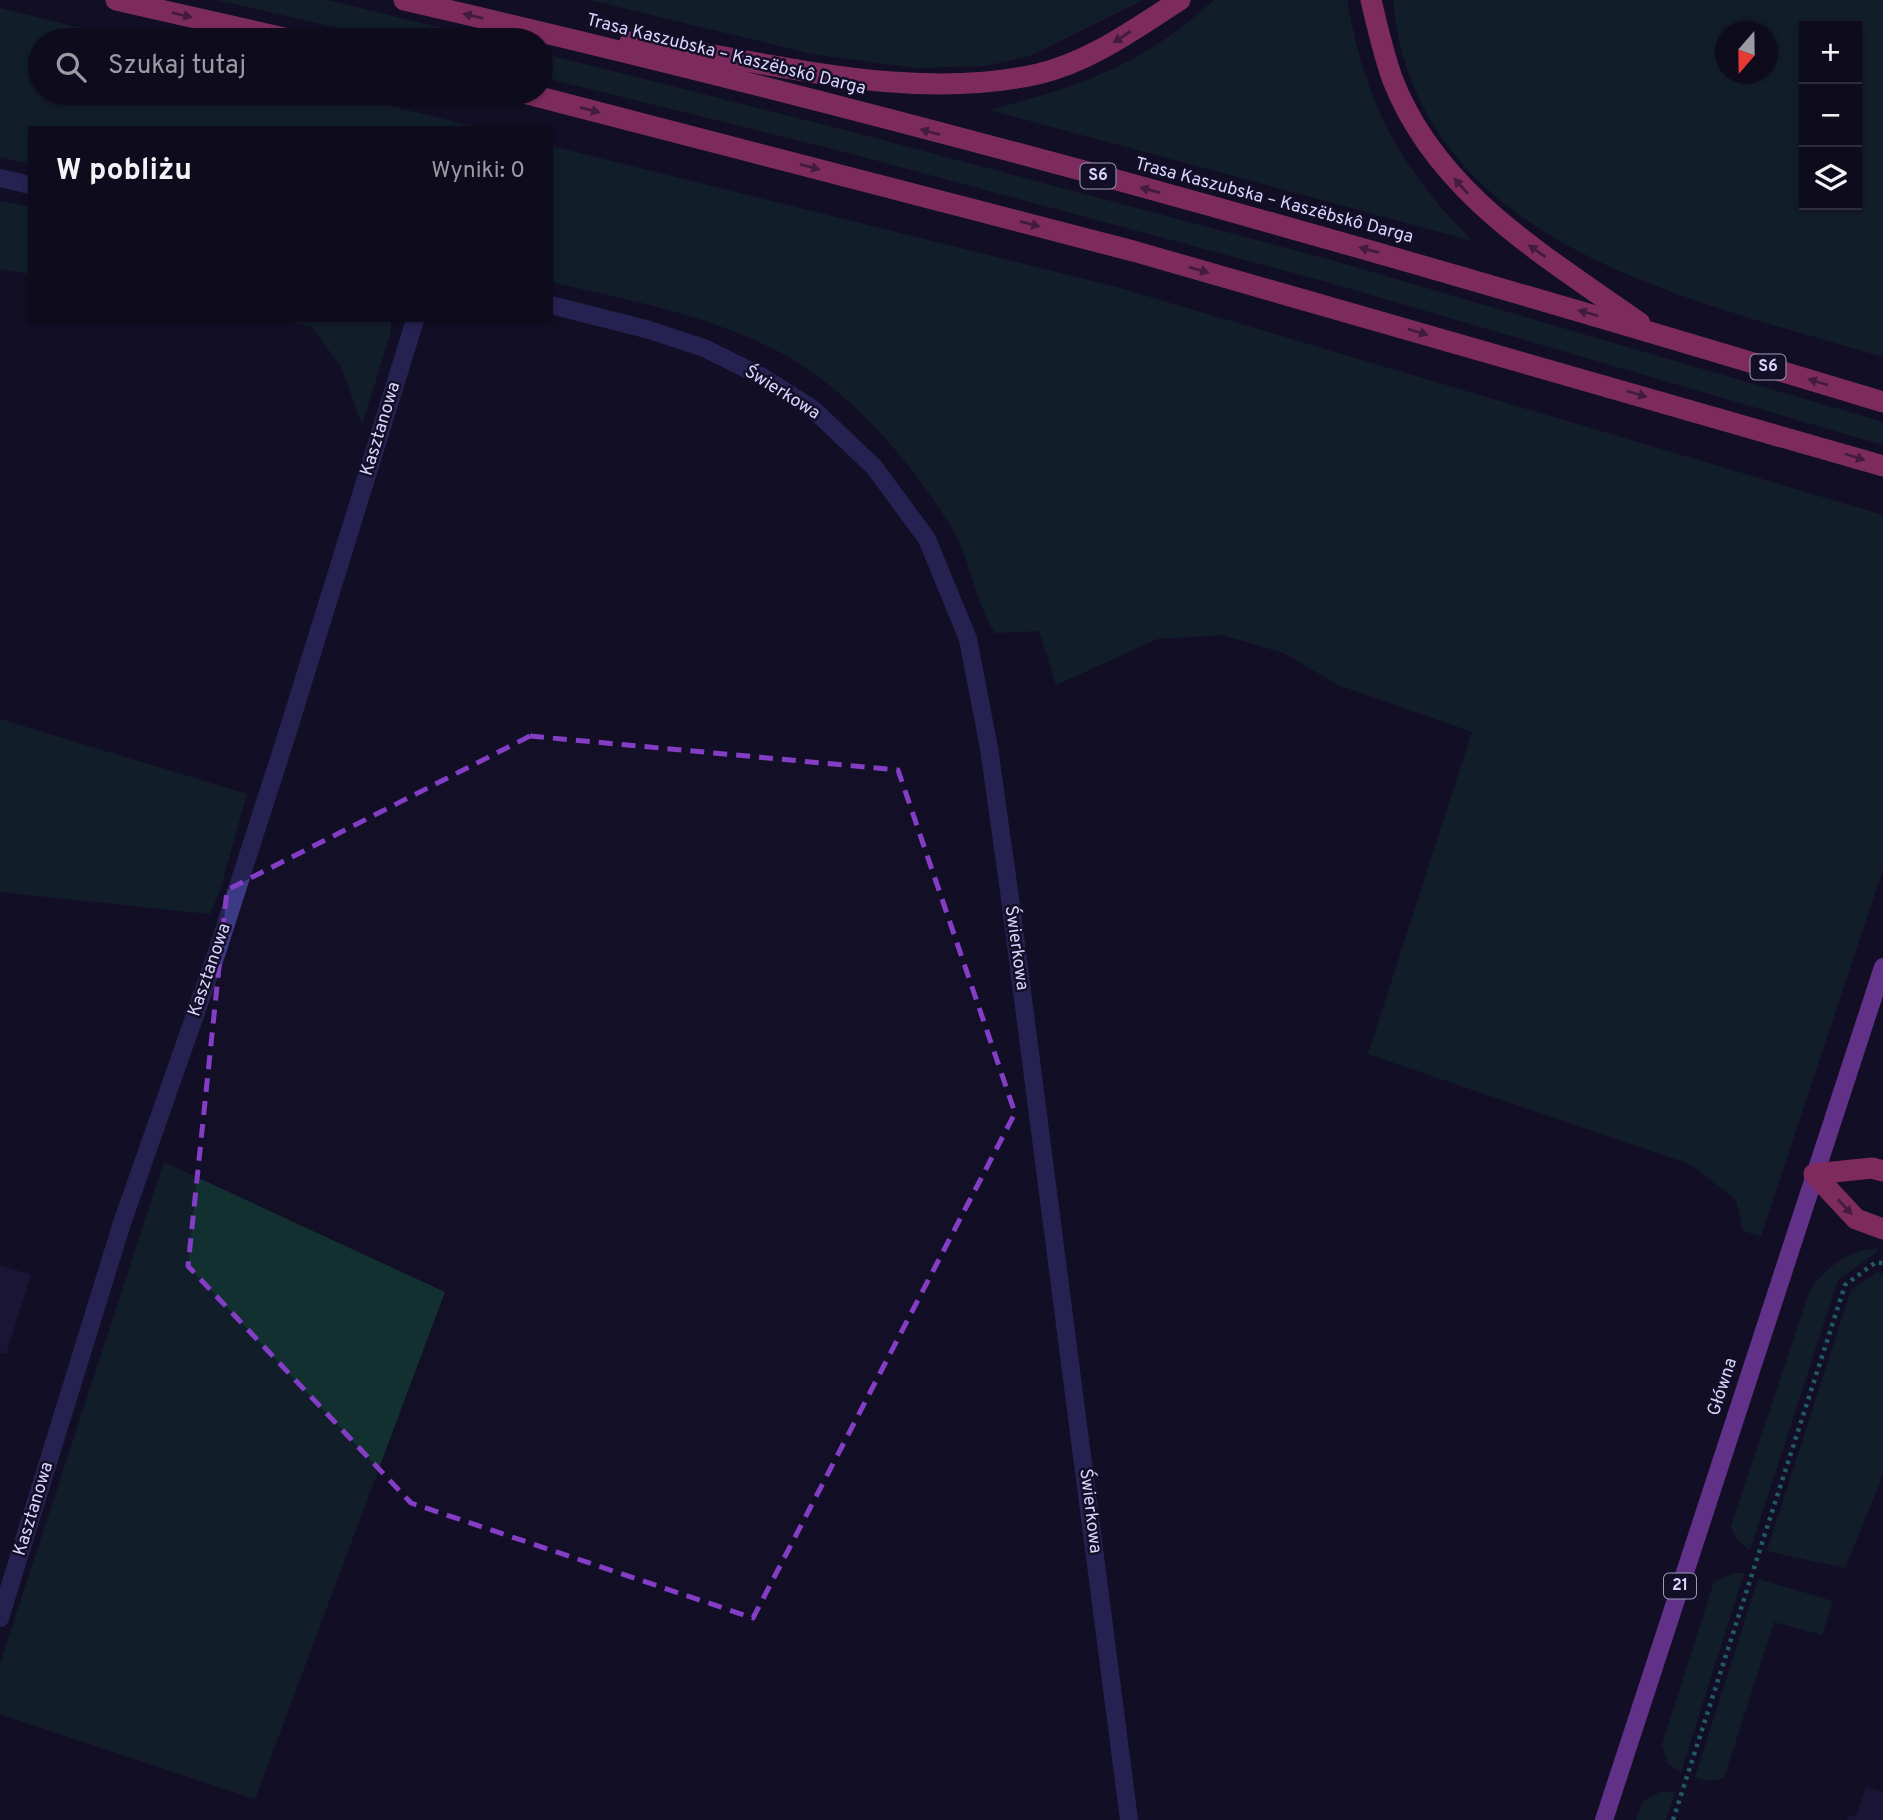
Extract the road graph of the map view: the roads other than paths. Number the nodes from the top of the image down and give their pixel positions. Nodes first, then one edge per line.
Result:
1 (116, 0) edge
2 (404, 0) edge
3 (1180, 0) edge
4 (1371, 0) edge
5 (240, 28) edge
6 (527, 28) edge
7 (553, 33) edge
8 (553, 34) edge
9 (553, 101) edge
10 (0, 178) edge
11 (28, 185) edge
12 (553, 306) edge
13 (414, 322) edge
14 (1653, 332) junction
15 (1883, 402) edge
16 (1883, 466) edge
17 (1883, 967) edge
18 (1883, 1171) edge
19 (1814, 1174) junction
20 (1883, 1229) edge
21 (0, 1618) edge
22 (1129, 1820) edge
23 (1604, 1820) edge

1 -> 5 highway
6 -> 2 highway, Trasa Kaszubska – Kaszëbskô Darga / S6
3 -> 7 highway
14 -> 4 highway
14 -> 8 highway, Trasa Kaszubska – Kaszëbskô Darga / S6
9 -> 16 highway
10 - 11 street
12 - 22 street, Świerkowa
13 - 21 street, Kasztanowa
15 -> 14 highway, Trasa Kaszubska – Kaszëbskô Darga / S6
17 - 19 main road, Główna / 21
18 - 19 highway
19 -> 20 highway
19 - 23 main road, Główna / 21

